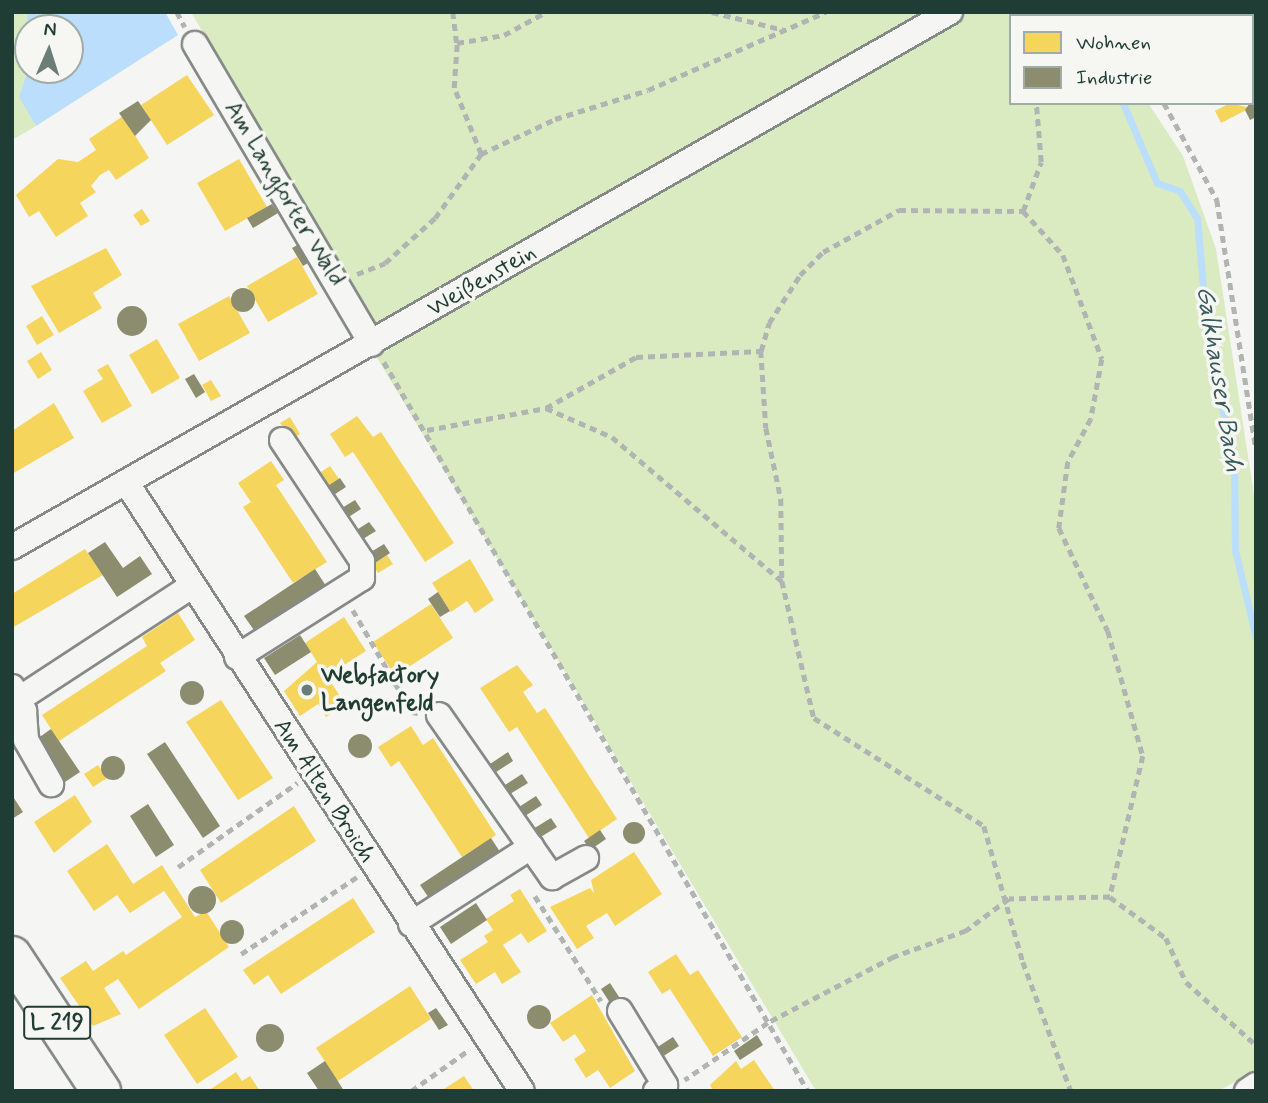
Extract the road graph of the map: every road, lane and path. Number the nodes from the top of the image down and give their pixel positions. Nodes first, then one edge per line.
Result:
1 (453, 12) edge
2 (546, 12) edge
3 (712, 12) edge
4 (825, 12) edge
5 (950, 12) edge
6 (785, 31) junction
7 (457, 43) junction
8 (195, 44) dead end
9 (1036, 105) edge
10 (1165, 105) edge
11 (481, 155) junction
12 (1023, 211) junction
13 (336, 282) junction
14 (372, 344) junction
15 (761, 351) junction
16 (546, 408) junction
17 (427, 430) junction
18 (282, 440) dead end
19 (1256, 449) edge
20 (126, 482) junction
21 (12, 547) edge
22 (782, 581) junction
23 (192, 586) junction
24 (348, 592) junction
25 (237, 657) junction
26 (16, 693) edge
27 (439, 715) joint
28 (311, 772) junction
29 (51, 784) dead end
30 (522, 853) junction
31 (586, 859) dead end
32 (373, 866) junction
33 (178, 867) dead end
34 (1110, 897) junction
35 (1009, 899) junction
36 (411, 924) junction
37 (241, 954) dead end
38 (12, 956) edge
39 (620, 1011) joint
40 (768, 1023) junction
41 (486, 1038) junction
42 (1256, 1045) edge
43 (1256, 1085) edge
44 (661, 1088) edge
45 (101, 1091) edge
46 (411, 1091) edge
47 (522, 1091) edge
48 (808, 1091) edge
49 (1071, 1091) edge
50 (1247, 1091) edge

1 - 7 path
2 - 7 path
3 - 6 path
4 - 6 path
5 - 14 street, Weißenstein
6 - 11 path
7 - 11 path
8 - 13 street, Am Langforter Wald
9 - 12 path
10 - 19 path
11 - 13 path
12 - 15 path
12 - 34 path
13 - 14 street, Am Langforter Wald
14 - 17 path
14 - 20 street, Weißenstein
15 - 16 path
15 - 22 path
16 - 17 path
16 - 22 path
17 - 40 path
18 - 24 street
20 - 21 street, Weißenstein
20 - 23 street, Am Alten Broich
22 - 35 path
23 - 25 street, Am Alten Broich
23 - 26 street
24 - 25 street
24 - 27 path
25 - 28 street, Am Alten Broich
26 - 29 street
27 - 30 street
28 - 32 street, Am Alten Broich
28 - 33 path
30 - 31 street
30 - 36 street
30 - 39 path
32 - 36 street, Am Alten Broich
32 - 37 path
34 - 35 path
34 - 42 path
35 - 40 path
35 - 49 path
36 - 41 street, Am Alten Broich
38 - 45 main road, L 219
39 - 44 street
40 - 44 path
40 - 48 path
41 - 46 path
41 - 47 street, Am Alten Broich
43 - 50 street

